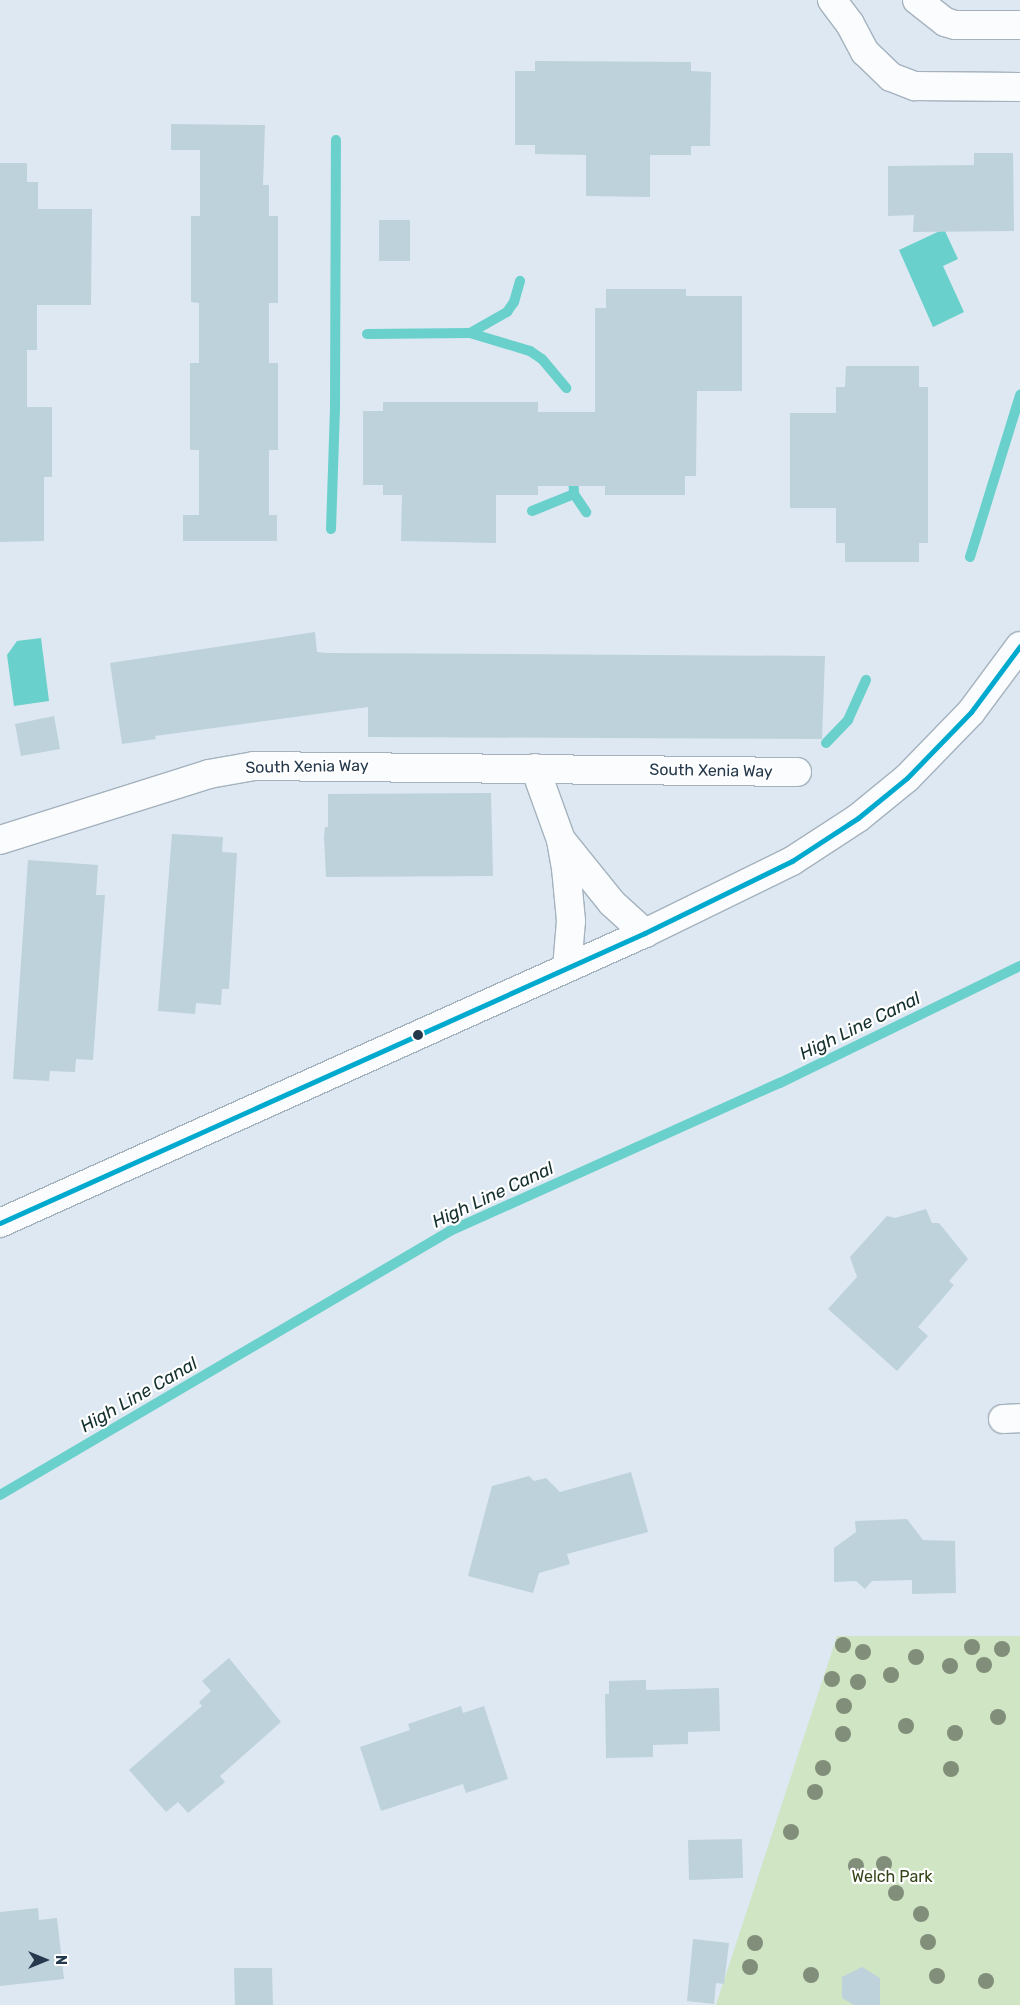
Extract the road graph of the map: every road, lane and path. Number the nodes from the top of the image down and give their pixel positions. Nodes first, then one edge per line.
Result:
1 (832, 0) edge
2 (917, 0) edge
3 (1020, 25) edge
4 (1020, 87) edge
5 (1020, 646) edge
6 (535, 768) junction
7 (797, 772) dead end
8 (0, 840) edge
9 (561, 840) junction
10 (645, 933) junction
11 (567, 968) junction
12 (0, 1223) edge

1 - 4 street
2 - 3 street
5 - 10 street
6 - 7 street, South Xenia Way
6 - 8 street, South Xenia Way
6 - 9 street
9 - 10 street
9 - 11 street
10 - 11 street
11 - 12 street

